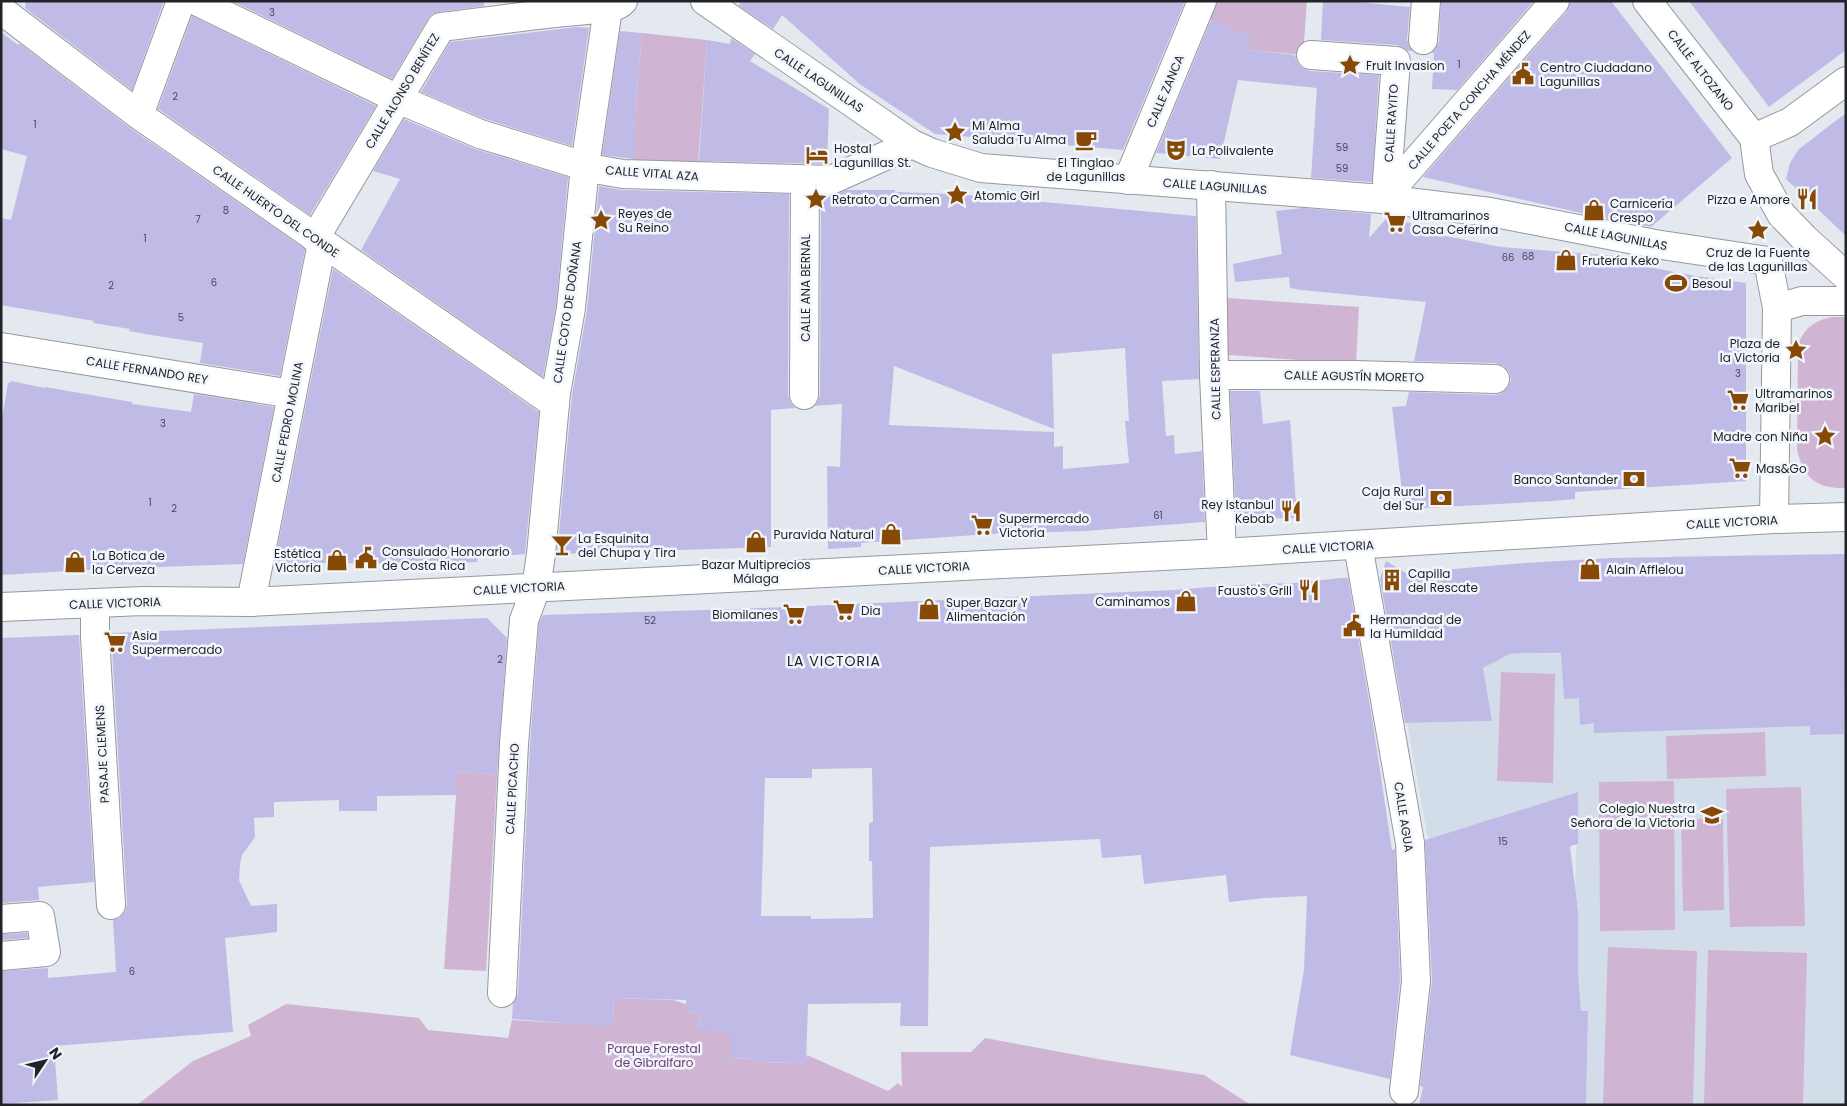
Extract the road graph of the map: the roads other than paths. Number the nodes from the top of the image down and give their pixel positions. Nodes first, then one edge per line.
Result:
1 (181, 1) edge
2 (196, 1) edge
3 (705, 1) edge
4 (1202, 1) edge
5 (1426, 1) edge
6 (1555, 1) edge
7 (1647, 1) edge
8 (616, 5) edge
9 (1, 10) edge
10 (1423, 40) dead end
11 (1311, 55) dead end
12 (1846, 81) edge
13 (398, 98) junction
14 (139, 115) junction
15 (1754, 138) junction
16 (912, 144) junction
17 (585, 166) junction
18 (805, 180) junction
19 (1128, 180) junction
20 (1211, 185) junction
21 (1385, 189) junction
22 (1804, 238) junction
23 (319, 240) junction
24 (1768, 261) junction
25 (1846, 276) edge
26 (1846, 301) edge
27 (1777, 308) junction
28 (1, 347) edge
29 (1214, 374) junction
30 (1495, 379) dead end
31 (292, 394) junction
32 (804, 395) dead end
33 (555, 404) junction
34 (1846, 517) edge
35 (1774, 519) junction
36 (1358, 545) junction
37 (1222, 553) junction
38 (536, 588) junction
39 (251, 602) junction
40 (96, 603) junction
41 (1, 608) edge
42 (111, 905) dead end
43 (1, 919) edge
44 (1, 956) edge
45 (502, 993) dead end
46 (1404, 1091) dead end

1 - 14 street
2 - 13 street, CALLE VITAL AZA
3 - 16 street, CALLE LAGUNILLAS
4 - 19 street, CALLE ZANCA
5 - 10 street
6 - 21 street, CALLE POETA CONCHA MÉNDEZ
7 - 15 street, CALLE ALTOZANO
8 - 13 street, CALLE ALONSO BENÍTEZ
8 - 17 street, CALLE COTO DE DOÑANA
9 - 14 street, CALLE HUERTO DEL CONDE
11 - 21 street, CALLE RAYITO
12 - 15 street
13 - 17 street, CALLE VITAL AZA
13 - 23 street, CALLE ALONSO BENÍTEZ
14 - 23 street, CALLE HUERTO DEL CONDE
15 - 22 street
16 - 18 street, CALLE VITAL AZA
16 - 19 street, CALLE LAGUNILLAS
17 - 18 street, CALLE VITAL AZA
17 - 33 street, CALLE COTO DE DOÑANA
18 - 32 street, CALLE ANA BERNAL
19 - 20 street, CALLE LAGUNILLAS
20 - 21 street, CALLE LAGUNILLAS
20 - 29 street, CALLE ESPERANZA
21 - 24 street, CALLE LAGUNILLAS
22 - 24 street
22 - 25 street
23 - 31 street, CALLE PEDRO MOLINA
23 - 33 street, CALLE HUERTO DEL CONDE
24 - 27 street
26 - 27 street
27 - 35 street
28 - 31 street, CALLE FERNANDO REY
29 - 30 street, CALLE AGUSTÍN MORETO
29 - 37 street, CALLE ESPERANZA
31 - 39 street, CALLE PEDRO MOLINA
33 - 38 street, CALLE COTO DE DOÑANA
34 - 35 street, CALLE VICTORIA
35 - 36 street, CALLE VICTORIA
36 - 37 street, CALLE VICTORIA
36 - 46 street, CALLE AGUA
37 - 38 street, CALLE VICTORIA
38 - 39 street, CALLE VICTORIA
38 - 45 street, CALLE PICACHO
39 - 40 street, CALLE VICTORIA
40 - 41 street, CALLE VICTORIA
40 - 42 street, PASAJE CLEMENS
43 - 44 street

